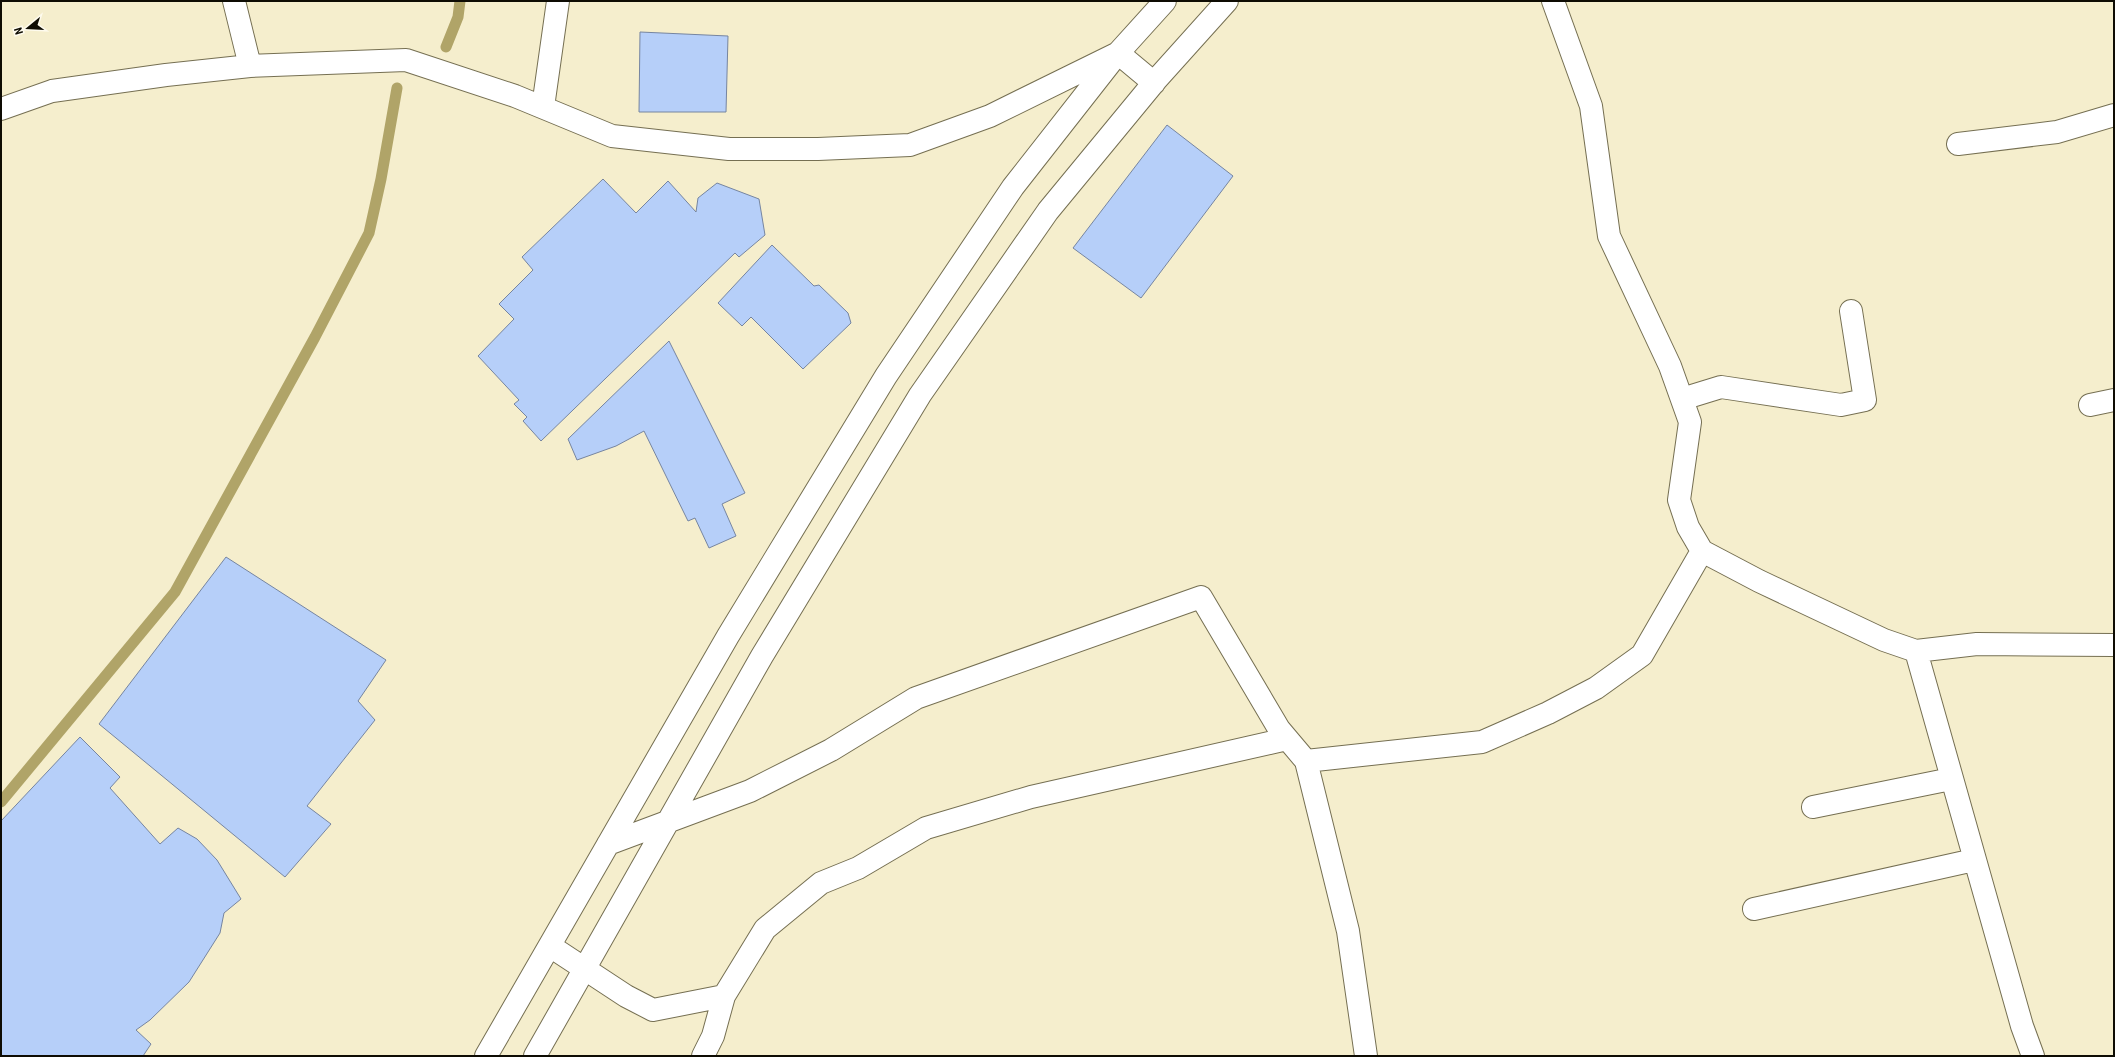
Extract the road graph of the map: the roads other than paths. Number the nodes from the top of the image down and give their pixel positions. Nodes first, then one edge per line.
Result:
1 (234, 1) edge
2 (558, 1) edge
3 (1165, 1) edge
4 (1227, 1) edge
5 (1553, 1) edge
6 (1118, 54) junction
7 (250, 66) junction
8 (1154, 84) junction
9 (543, 107) junction
10 (1, 109) edge
11 (2114, 115) edge
12 (1958, 144) dead end
13 (1851, 311) dead end
14 (1682, 399) junction
15 (2114, 400) edge
16 (2090, 405) dead end
17 (1702, 551) junction
18 (2114, 645) edge
19 (1916, 651) junction
20 (1287, 739) junction
21 (1306, 761) junction
22 (1951, 780) junction
23 (1813, 807) dead end
24 (668, 822) junction
25 (608, 844) junction
26 (1974, 860) junction
27 (1754, 910) dead end
28 (550, 946) junction
29 (585, 969) junction
30 (724, 996) junction
31 (486, 1056) edge
32 (535, 1056) edge
33 (703, 1056) edge
34 (1366, 1056) edge
35 (2033, 1056) edge

1 - 7 street
2 - 9 street
3 - 6 street
4 - 8 street
5 - 14 street
6 - 8 street
6 - 9 street
6 - 25 street
7 - 9 street
7 - 10 street
8 - 24 street
11 - 12 street
13 - 14 street
14 - 17 street
15 - 16 street
17 - 19 street
17 - 21 street
18 - 19 street
19 - 22 street
20 - 21 street
20 - 24 street
20 - 30 street
21 - 34 street
22 - 23 street
22 - 26 street
24 - 25 street
24 - 29 street
25 - 28 street
26 - 27 street
26 - 35 street
28 - 29 street
28 - 31 street
29 - 30 street
29 - 32 street
30 - 33 street

